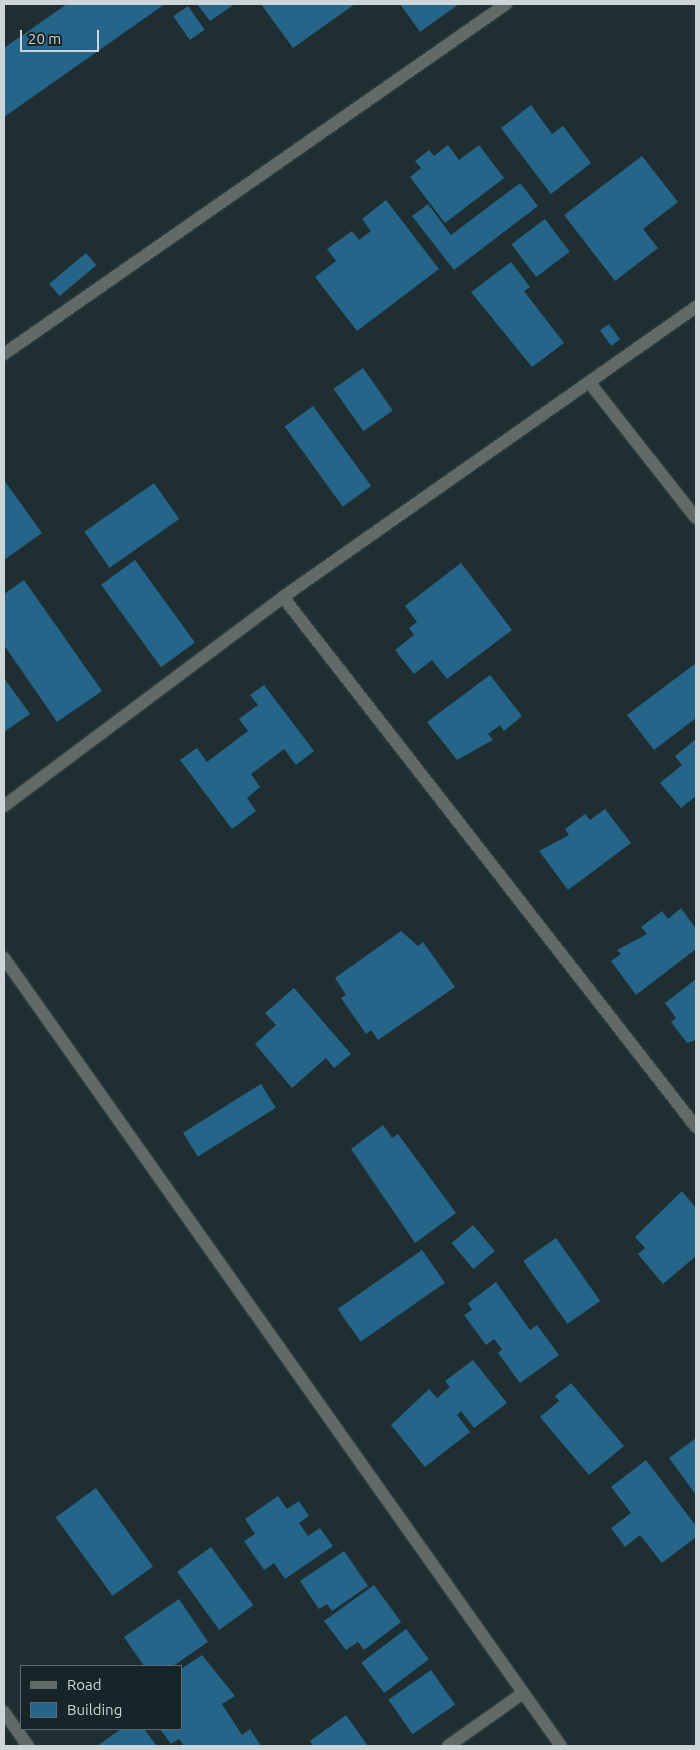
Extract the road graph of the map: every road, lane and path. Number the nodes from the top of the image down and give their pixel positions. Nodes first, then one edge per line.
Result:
1 (506, 4) edge
2 (696, 307) edge
3 (4, 354) edge
4 (589, 382) junction
5 (696, 518) edge
6 (283, 597) junction
7 (4, 806) edge
8 (4, 958) edge
9 (696, 1127) edge
10 (523, 1693) junction
11 (4, 1712) edge
12 (28, 1746) edge
13 (448, 1746) edge
14 (560, 1746) edge

1 - 3 street
2 - 4 street
4 - 5 street
4 - 6 street
6 - 7 street
6 - 9 street
8 - 10 street
10 - 13 street
10 - 14 street
11 - 12 street

